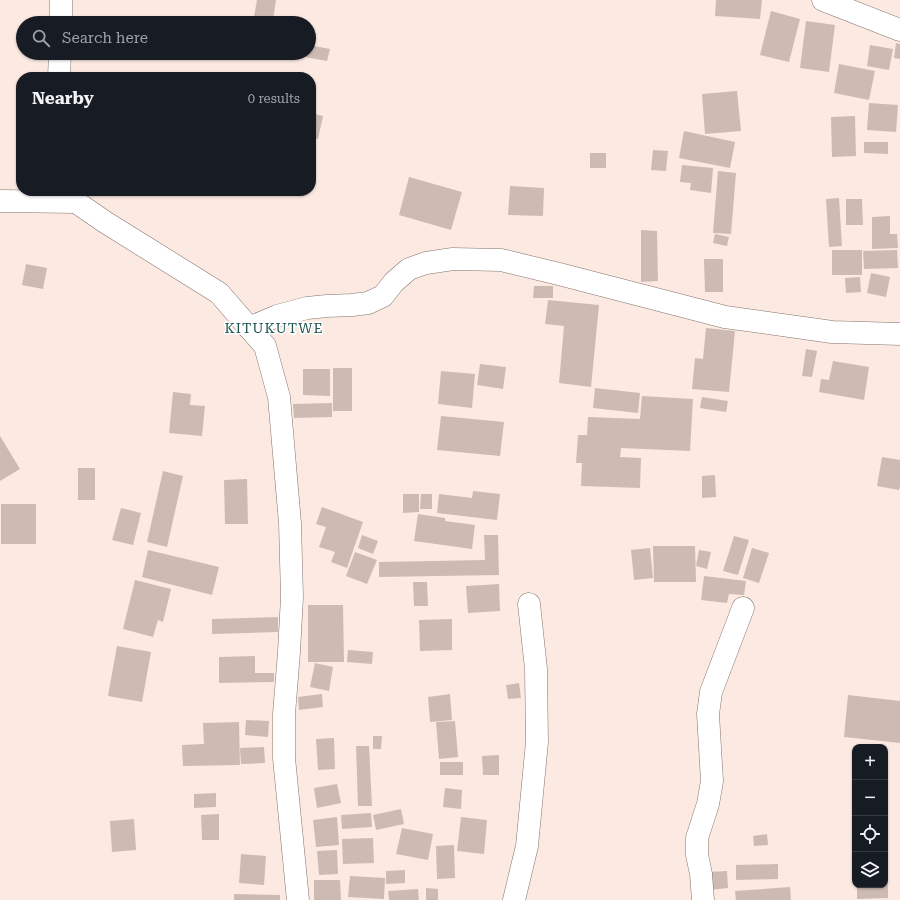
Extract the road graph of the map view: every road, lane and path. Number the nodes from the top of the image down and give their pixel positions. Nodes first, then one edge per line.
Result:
1 (61, 0) edge
2 (824, 0) edge
3 (873, 10) edge
4 (61, 16) edge
5 (900, 30) edge
6 (60, 60) edge
7 (59, 72) edge
8 (72, 196) edge
9 (0, 201) edge
10 (249, 328) junction
11 (900, 334) edge
12 (530, 604) dead end
13 (743, 608) dead end
14 (298, 900) edge
15 (514, 900) edge
16 (703, 900) edge

1 - 4 street
2 - 3 street
3 - 5 street
6 - 7 street
8 - 9 street
8 - 10 street
10 - 11 street
10 - 14 street
12 - 15 street
13 - 16 street

